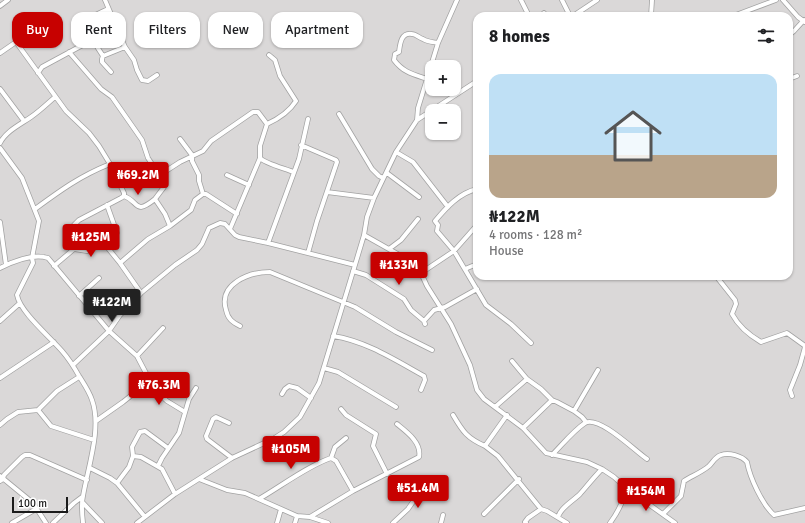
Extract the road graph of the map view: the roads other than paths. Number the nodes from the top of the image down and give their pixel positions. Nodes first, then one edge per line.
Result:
1 (8, 0) edge
2 (105, 0) edge
3 (458, 0) edge
4 (521, 0) edge
5 (562, 0) edge
6 (597, 0) edge
7 (652, 0) edge
8 (776, 0) edge
9 (783, 0) edge
10 (0, 6) edge
11 (108, 9) junction
12 (102, 12) edge
13 (109, 12) edge
14 (527, 12) edge
15 (568, 12) edge
16 (579, 12) edge
17 (651, 12) edge
18 (744, 12) edge
19 (804, 21) edge
20 (793, 32) edge
21 (438, 43) junction
22 (78, 48) edge
23 (98, 48) edge
24 (123, 48) edge
25 (126, 48) edge
26 (69, 52) junction
27 (0, 53) edge
28 (269, 55) dead end
29 (103, 56) junction
30 (433, 60) edge
31 (38, 72) junction
32 (111, 72) dead end
33 (157, 75) dead end
34 (797, 76) dead end
35 (425, 78) edge
36 (793, 78) edge
37 (425, 85) edge
38 (473, 85) edge
39 (0, 91) edge
40 (55, 97) junction
41 (339, 114) dead end
42 (308, 119) dead end
43 (417, 120) junction
44 (24, 121) junction
45 (267, 124) junction
46 (180, 139) dead end
47 (0, 143) edge
48 (301, 145) junction
49 (0, 148) edge
50 (396, 152) junction
51 (192, 156) junction
52 (260, 158) junction
53 (110, 164) junction
54 (293, 172) junction
55 (387, 173) junction
56 (227, 175) dead end
57 (160, 178) junction
58 (384, 178) junction
59 (249, 184) junction
60 (473, 190) edge
61 (327, 192) junction
62 (203, 194) junction
63 (124, 196) junction
64 (419, 196) dead end
65 (374, 198) junction
66 (155, 199) junction
67 (107, 205) junction
68 (448, 207) junction
69 (35, 209) junction
70 (237, 214) junction
71 (418, 218) dead end
72 (0, 222) edge
73 (74, 225) dead end
74 (170, 226) junction
75 (230, 229) junction
76 (473, 230) edge
77 (364, 235) junction
78 (103, 242) junction
79 (268, 243) junction
80 (389, 249) junction
81 (454, 251) junction
82 (308, 253) junction
83 (32, 258) junction
84 (120, 263) junction
85 (6, 265) junction
86 (355, 265) junction
87 (54, 266) junction
88 (473, 266) edge
89 (0, 268) edge
90 (465, 269) junction
91 (353, 271) junction
92 (421, 273) junction
93 (99, 278) dead end
94 (719, 280) edge
95 (476, 289) junction
96 (141, 293) junction
97 (79, 296) junction
98 (20, 303) junction
99 (344, 304) junction
100 (440, 308) junction
101 (0, 321) edge
102 (240, 326) dead end
103 (163, 328) dead end
104 (109, 331) junction
105 (333, 336) junction
106 (54, 342) junction
107 (531, 343) dead end
108 (805, 346) edge
109 (432, 350) dead end
110 (137, 356) junction
111 (512, 361) dead end
112 (73, 365) junction
113 (324, 368) junction
114 (598, 370) dead end
115 (79, 377) junction
116 (0, 378) edge
117 (527, 379) junction
118 (147, 383) junction
119 (196, 388) dead end
120 (421, 390) dead end
121 (282, 394) dead end
122 (792, 396) dead end
123 (311, 398) junction
124 (552, 400) junction
125 (396, 407) dead end
126 (494, 407) junction
127 (341, 409) dead end
128 (38, 410) junction
129 (574, 411) junction
130 (185, 412) junction
131 (454, 415) dead end
132 (507, 415) junction
133 (96, 421) junction
134 (586, 422) junction
135 (229, 423) dead end
136 (397, 424) dead end
137 (0, 425) edge
138 (523, 428) junction
139 (346, 438) dead end
140 (273, 439) junction
141 (94, 440) junction
142 (308, 440) dead end
143 (485, 446) junction
144 (168, 448) junction
145 (552, 455) junction
146 (133, 456) junction
147 (232, 458) junction
148 (331, 458) junction
149 (647, 458) dead end
150 (158, 466) junction
151 (90, 468) junction
152 (602, 469) junction
153 (387, 474) junction
154 (1, 478) edge
155 (199, 479) junction
156 (518, 479) junction
157 (87, 480) junction
158 (428, 480) dead end
159 (117, 483) junction
160 (625, 487) junction
161 (353, 491) junction
162 (175, 494) junction
163 (82, 497) junction
164 (259, 500) junction
165 (82, 503) junction
166 (36, 508) junction
167 (805, 508) edge
168 (281, 509) junction
169 (541, 509) junction
170 (484, 514) dead end
171 (663, 514) junction
172 (443, 515) dead end
173 (297, 516) junction
174 (145, 517) junction
175 (310, 517) junction
176 (558, 517) junction
177 (12, 523) edge
178 (46, 523) edge
179 (53, 523) edge
180 (83, 523) edge
181 (102, 523) edge
182 (137, 523) edge
183 (277, 523) edge
184 (295, 523) edge
185 (328, 523) edge
186 (393, 523) edge
187 (441, 523) edge
188 (526, 523) edge
189 (567, 523) edge
190 (610, 523) edge
191 (675, 523) edge

1 - 10 street
2 - 11 street
3 - 21 street
4 - 14 street
5 - 15 street
6 - 16 street
7 - 17 street
8 - 18 street
9 - 19 street
11 - 12 street
11 - 13 street
19 - 20 street
21 - 30 street
21 - 35 street
22 - 26 street
23 - 29 street
24 - 29 street
25 - 33 street
26 - 31 street
26 - 57 street
27 - 31 street
28 - 45 street
29 - 32 street
31 - 40 street
34 - 36 street
37 - 43 street
38 - 43 street
39 - 44 street
40 - 44 street
40 - 53 street
41 - 58 street
42 - 48 street
43 - 50 street
44 - 47 street
45 - 51 street
45 - 52 street
46 - 51 street
48 - 54 street
48 - 61 street
49 - 69 street
50 - 55 street
50 - 68 street
51 - 57 street
51 - 62 street
52 - 54 street
52 - 59 street
53 - 63 street
53 - 69 street
54 - 79 street
55 - 58 street
55 - 64 street
56 - 59 street
57 - 66 street
58 - 65 street
59 - 70 street
60 - 68 street
61 - 65 street
61 - 82 street
62 - 70 street
62 - 74 street
63 - 66 street
63 - 67 street
65 - 77 street
66 - 74 street
67 - 73 street
67 - 78 street
68 - 81 street
69 - 83 street
70 - 75 street
71 - 80 street
72 - 85 street
74 - 84 street
75 - 79 street
75 - 96 street
76 - 81 street
77 - 80 street
77 - 86 street
78 - 84 street
78 - 87 street
79 - 82 street
80 - 92 street
81 - 90 street
81 - 92 street
82 - 86 street
83 - 85 street
83 - 87 street
83 - 98 street
84 - 96 street
85 - 89 street
86 - 91 street
87 - 97 street
88 - 90 street
90 - 95 street
91 - 99 street
91 - 100 street
92 - 100 street
93 - 97 street
94 - 108 street
95 - 100 street
95 - 107 street
96 - 104 street
97 - 104 street
98 - 101 street
98 - 106 street
99 - 102 street
99 - 105 street
99 - 109 street
100 - 126 street
103 - 110 street
104 - 110 street
104 - 112 street
105 - 113 street
105 - 120 street
106 - 112 street
106 - 116 street
108 - 122 street
110 - 118 street
111 - 117 street
112 - 115 street
113 - 123 street
113 - 125 street
114 - 129 street
115 - 128 street
115 - 133 street
117 - 124 street
117 - 126 street
118 - 130 street
118 - 133 street
119 - 130 street
121 - 123 street
123 - 140 street
124 - 129 street
124 - 138 street
126 - 132 street
127 - 153 street
128 - 137 street
128 - 141 street
129 - 134 street
130 - 144 street
131 - 143 street
132 - 138 street
132 - 143 street
133 - 141 street
134 - 145 street
134 - 149 street
135 - 147 street
136 - 153 street
138 - 145 street
139 - 148 street
140 - 142 street
140 - 147 street
141 - 151 street
143 - 156 street
144 - 146 street
144 - 150 street
145 - 152 street
146 - 150 street
146 - 159 street
147 - 155 street
148 - 161 street
148 - 164 street
150 - 162 street
151 - 157 street
151 - 159 street
152 - 160 street
152 - 176 street
153 - 161 street
154 - 157 street
154 - 166 street
155 - 162 street
155 - 164 street
156 - 169 street
156 - 170 street
157 - 163 street
158 - 186 street
159 - 174 street
160 - 171 street
160 - 190 street
161 - 175 street
162 - 174 street
163 - 165 street
163 - 179 street
164 - 168 street
165 - 180 street
165 - 181 street
166 - 177 street
166 - 178 street
167 - 171 street
168 - 173 street
168 - 183 street
169 - 176 street
169 - 188 street
171 - 191 street
172 - 187 street
173 - 175 street
173 - 184 street
174 - 182 street
175 - 185 street
176 - 189 street

